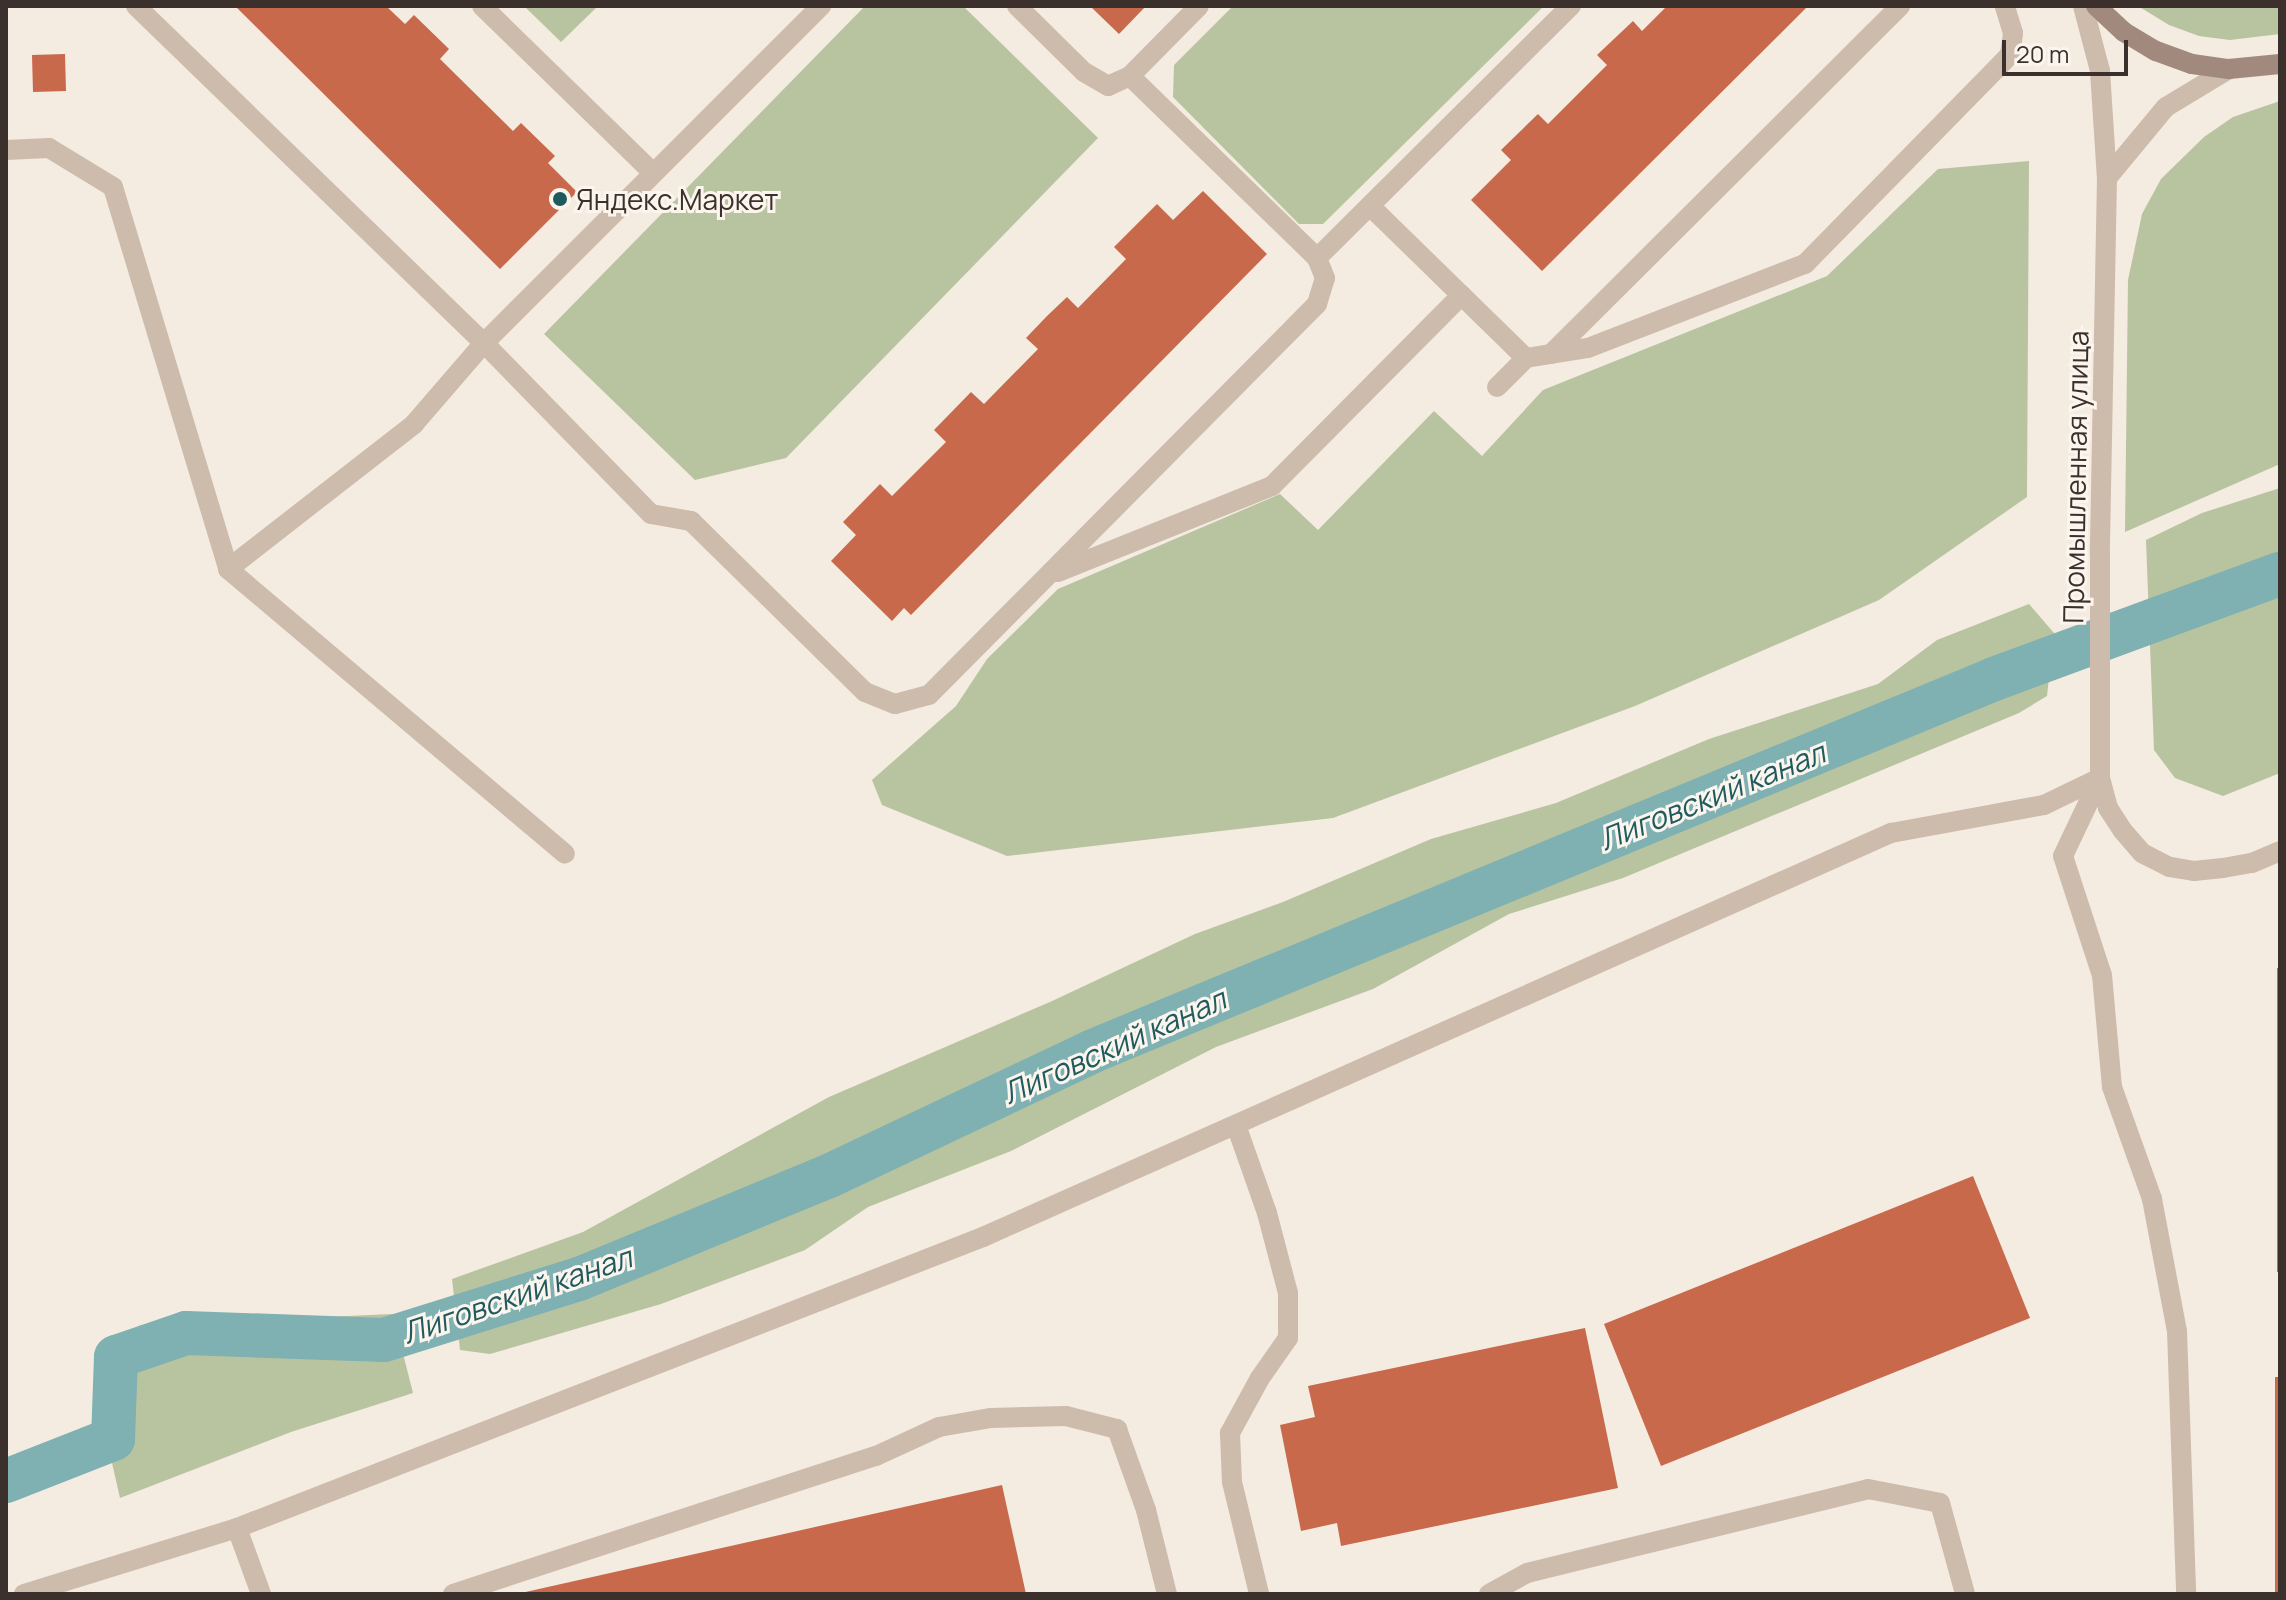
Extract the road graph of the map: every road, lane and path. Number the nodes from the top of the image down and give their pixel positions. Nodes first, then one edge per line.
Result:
1 (136, 6) edge
2 (482, 6) edge
3 (821, 6) edge
4 (1017, 6) edge
5 (1199, 6) edge
6 (1571, 6) edge
7 (1900, 6) edge
8 (2005, 6) edge
9 (2083, 6) edge
10 (2096, 6) edge
11 (2280, 64) edge
12 (2229, 69) junction
13 (1130, 76) junction
14 (6, 150) edge
15 (653, 173) junction
16 (2107, 178) junction
17 (1370, 206) junction
18 (1317, 258) junction
19 (1462, 295) junction
20 (484, 343) junction
21 (1551, 354) junction
22 (1526, 358) junction
23 (1497, 387) dead end
24 (228, 569) junction
25 (1051, 575) junction
26 (2100, 778) junction
27 (2280, 851) edge
28 (565, 854) dead end
29 (1236, 1125) junction
30 (237, 1528) junction
31 (24, 1594) edge
32 (261, 1594) edge
33 (453, 1594) edge
34 (1167, 1594) edge
35 (1259, 1594) edge
36 (1489, 1594) edge
37 (1965, 1594) edge
38 (2186, 1594) edge

1 - 20 street
2 - 15 street
3 - 15 street
4 - 13 street
5 - 13 street
6 - 17 street
7 - 21 street
8 - 21 street
9 - 16 street, Промышленная улица
10 - 12 street
11 - 12 street
12 - 16 street
13 - 18 street
14 - 24 street
15 - 20 street
16 - 26 street, Промышленная улица
17 - 18 street
17 - 19 street
18 - 25 street
19 - 22 street
19 - 25 street
20 - 24 street
20 - 25 street
21 - 22 street
22 - 23 street
24 - 28 street
26 - 27 street
26 - 29 street
26 - 38 street
29 - 30 street
29 - 35 street
30 - 31 street
30 - 32 street
33 - 34 street
36 - 37 street

